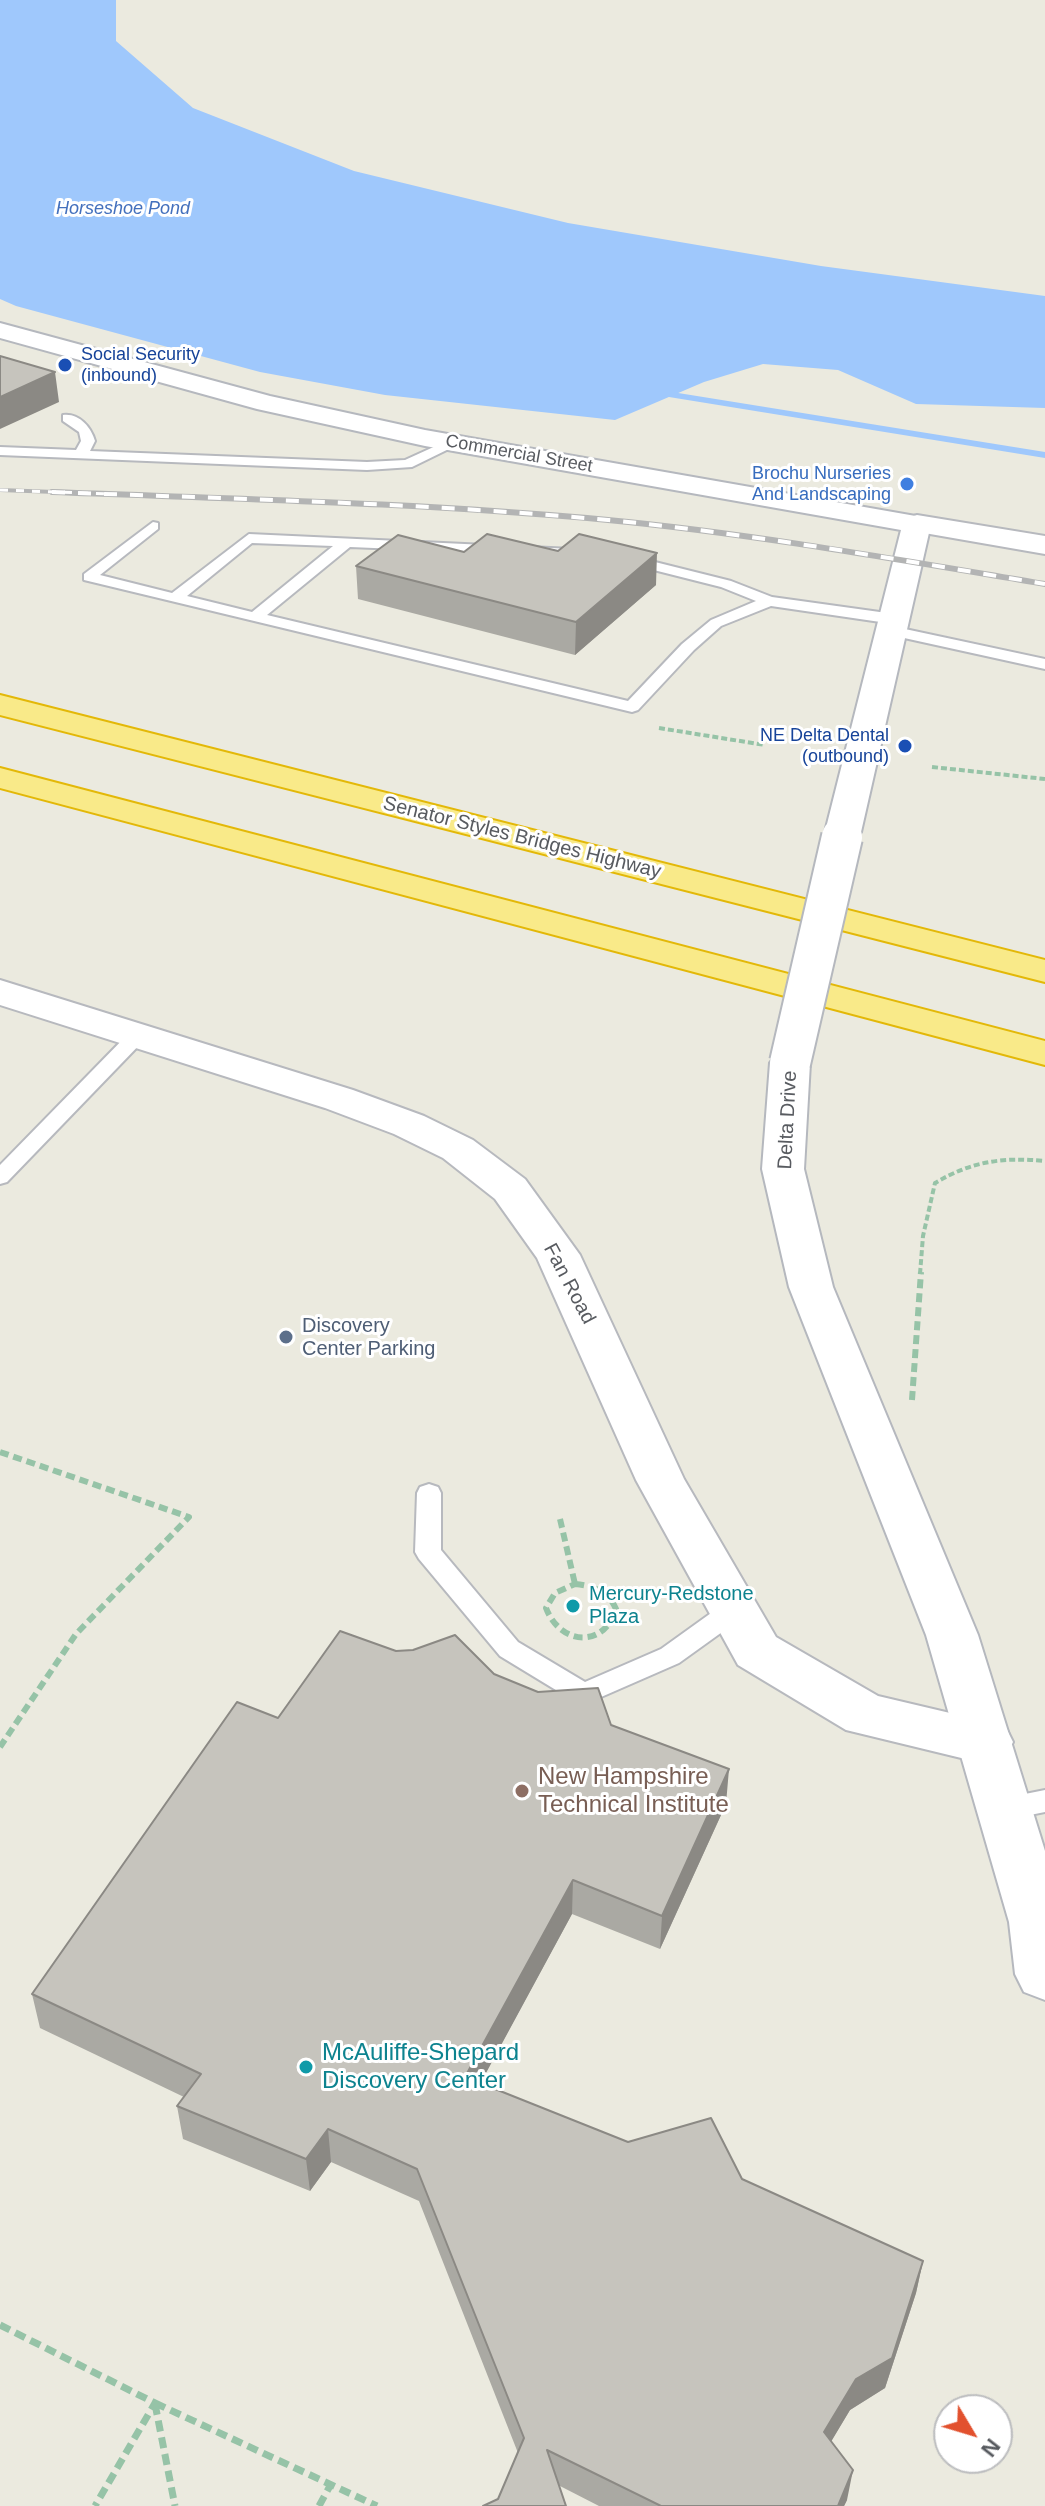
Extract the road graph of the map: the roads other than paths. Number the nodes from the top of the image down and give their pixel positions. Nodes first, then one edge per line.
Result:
1 (0, 330) edge
2 (68, 418) dead end
3 (454, 443) junction
4 (0, 451) edge
5 (81, 454) junction
6 (917, 524) junction
7 (153, 526) dead end
8 (346, 543) junction
9 (1045, 545) edge
10 (175, 598) junction
11 (769, 601) junction
12 (254, 618) junction
13 (892, 625) junction
14 (1045, 664) edge
15 (0, 705) edge
16 (0, 778) edge
17 (1045, 971) edge
18 (3, 996) edge
19 (139, 1034) junction
20 (1045, 1053) edge
21 (0, 1177) edge
22 (429, 1493) dead end
23 (734, 1610) junction
24 (986, 1742) junction
25 (1025, 1804) edge
26 (1045, 1974) edge

1 - 3 street, Commercial Street
2 - 5 lane
3 - 5 lane
3 - 6 street, Commercial Street
4 - 5 lane
6 - 9 street, Commercial Street
6 - 13 street, Delta Drive
7 - 10 lane
8 - 10 lane
8 - 11 lane
8 - 12 lane
10 - 12 lane
11 - 12 lane
11 - 13 lane
13 - 14 lane
13 - 24 street, Delta Drive, bridge
15 - 17 highway, Senator Styles Bridges Highway
16 - 20 highway
18 - 19 street, Fan Road
19 - 21 lane
19 - 23 street, Fan Road
22 - 23 lane
23 - 24 street, Fan Road
24 - 25 street, Delta Drive
25 - 26 street, Delta Drive

